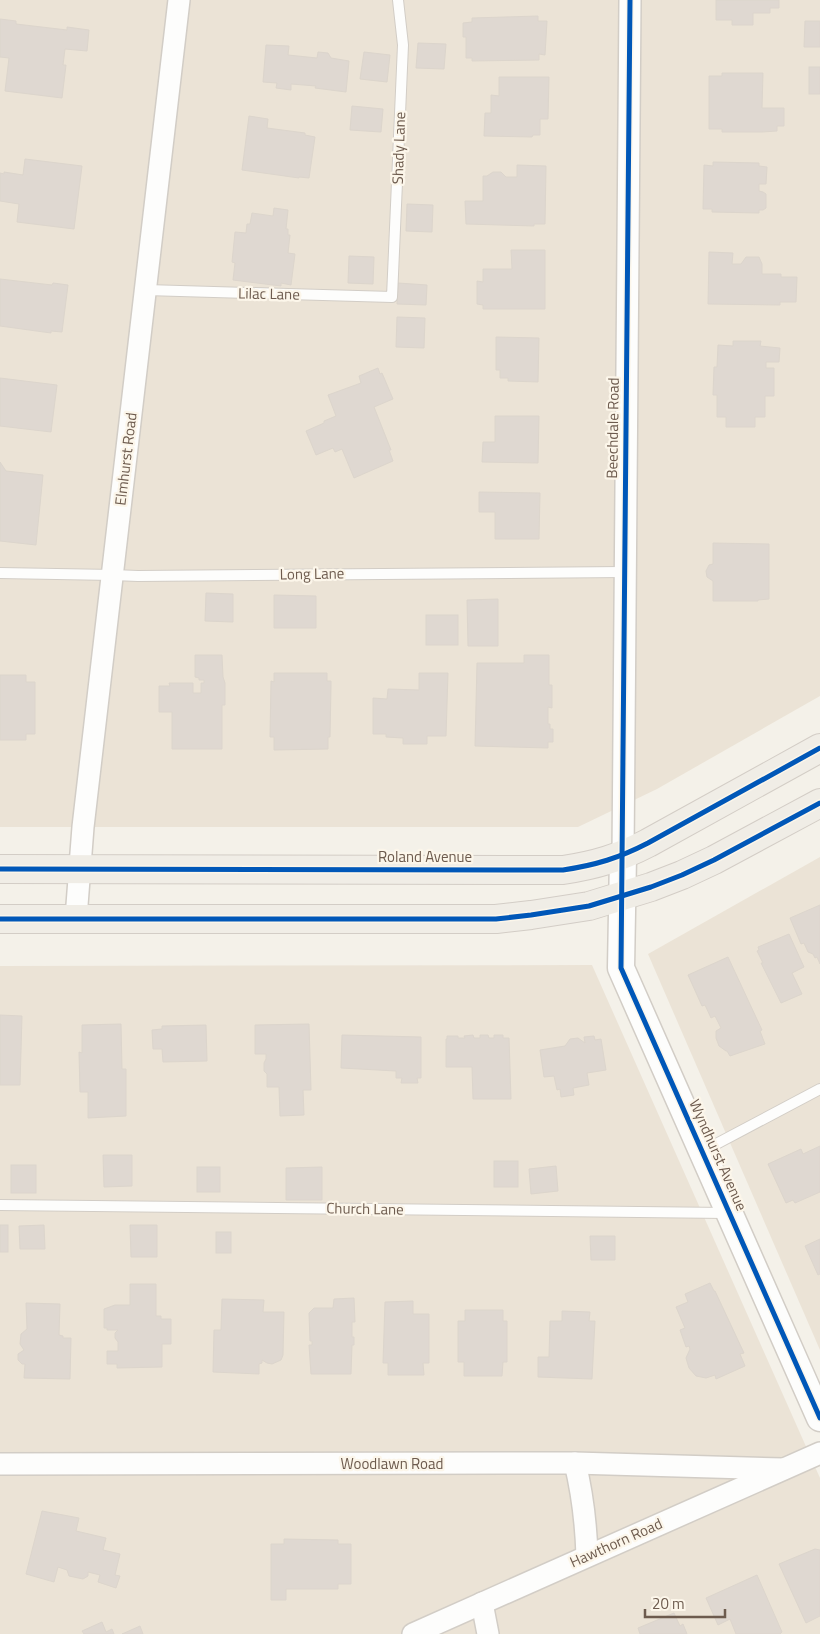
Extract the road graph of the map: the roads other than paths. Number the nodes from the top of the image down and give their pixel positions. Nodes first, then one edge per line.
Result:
1 (179, 0) edge
2 (398, 0) edge
3 (630, 0) edge
4 (146, 290) junction
5 (392, 297) joint
6 (624, 572) junction
7 (0, 573) edge
8 (113, 574) junction
9 (820, 748) edge
10 (820, 803) edge
11 (623, 856) junction
12 (0, 869) edge
13 (80, 869) junction
14 (622, 896) junction
15 (76, 918) junction
16 (0, 919) edge
17 (820, 1089) edge
18 (702, 1151) junction
19 (0, 1205) edge
20 (729, 1213) junction
21 (820, 1418) edge
22 (820, 1453) edge
23 (0, 1464) edge
24 (575, 1464) junction
25 (783, 1469) junction
26 (587, 1556) junction
27 (482, 1603) junction
28 (413, 1634) edge
29 (488, 1634) edge

1 - 4 street, Elmhurst Road
2 - 5 lane, Shady Lane
3 - 6 street, Beechdale Road
4 - 5 lane, Lilac Lane
4 - 8 street, Elmhurst Road
6 - 8 lane, Long Lane
6 - 11 street, Beechdale Road
7 - 8 lane, Long Lane
8 - 13 street, Elmhurst Road
9 - 11 main road, Roland Avenue
10 - 14 main road
11 - 13 main road, Roland Avenue
11 - 14 street, Wyndhurst Avenue
12 - 13 main road, Roland Avenue
13 - 15 street, Elmhurst Road
14 - 15 main road
14 - 18 street, Wyndhurst Avenue
15 - 16 main road
17 - 18 lane
18 - 20 street, Wyndhurst Avenue
19 - 20 lane, Church Lane
20 - 21 street, Wyndhurst Avenue
22 - 25 street, Hawthorn Road
23 - 24 street, Woodlawn Road
24 - 25 street, Woodlawn Road
24 - 26 street
25 - 26 street, Hawthorn Road
26 - 27 street, Hawthorn Road
27 - 28 street, Hawthorn Road
27 - 29 street

